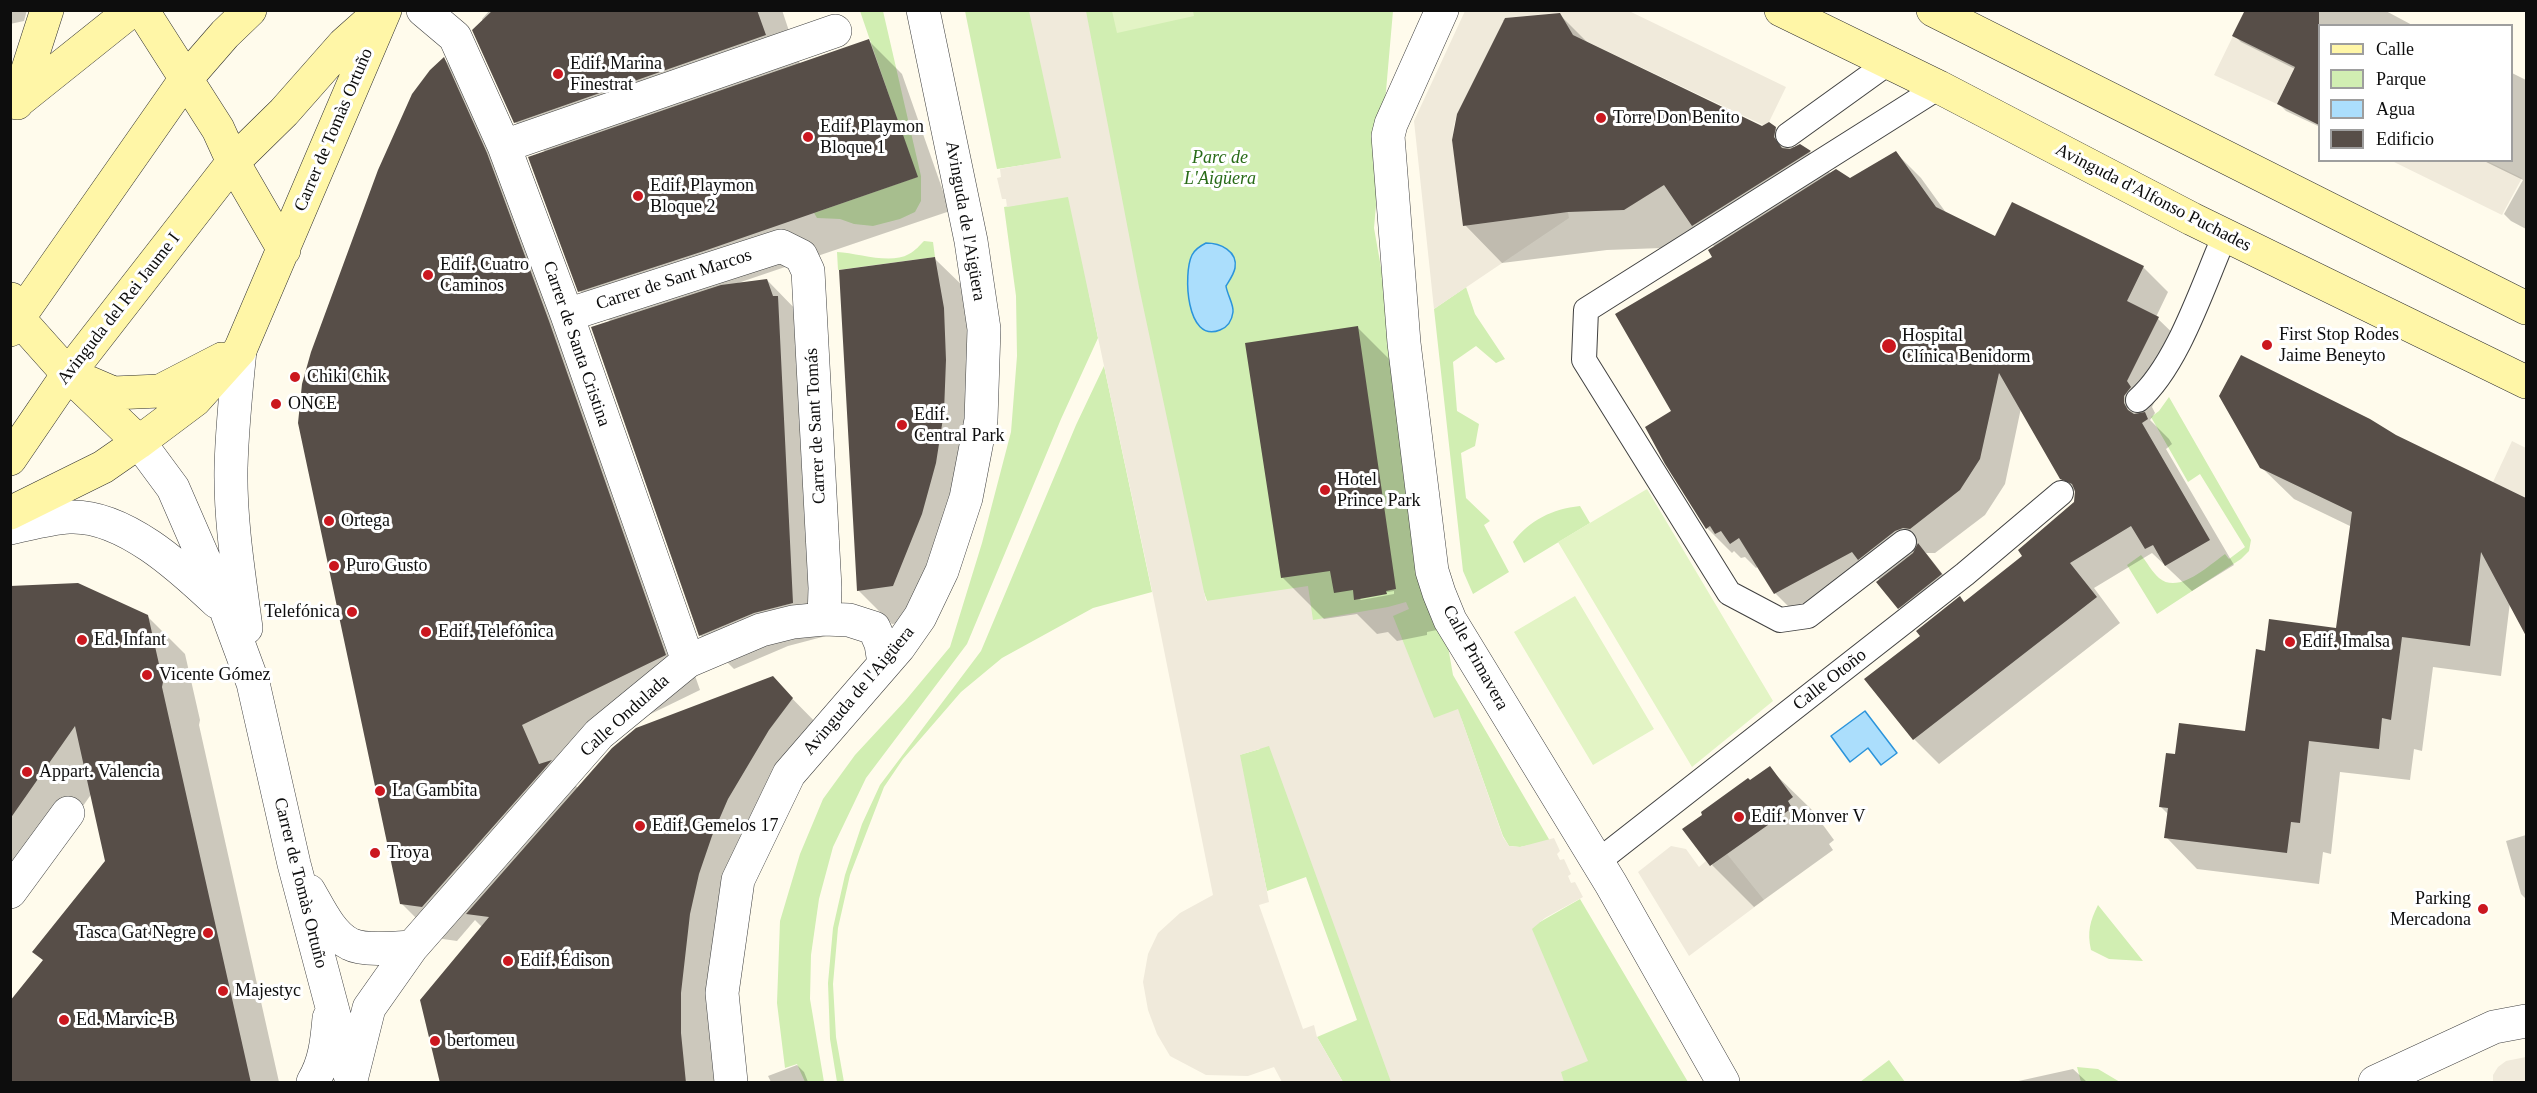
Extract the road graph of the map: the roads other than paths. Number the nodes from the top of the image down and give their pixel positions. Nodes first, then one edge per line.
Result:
1 (47, 10) edge
2 (132, 10) edge
3 (142, 10) edge
4 (250, 10) edge
5 (383, 10) edge
6 (423, 10) edge
7 (923, 10) edge
8 (1442, 10) edge
9 (1781, 10) edge
10 (1933, 10) edge
11 (835, 31) dead end
12 (1888, 63) junction
13 (185, 80) junction
14 (1939, 87) junction
15 (14, 110) edge
16 (1788, 135) dead end
17 (504, 146) junction
18 (233, 162) junction
19 (2225, 235) junction
20 (781, 246) joint
21 (284, 250) junction
22 (2526, 308) edge
23 (13, 315) edge
24 (567, 315) junction
25 (240, 350) junction
26 (68, 374) junction
27 (2526, 382) edge
28 (2138, 400) dead end
29 (139, 442) junction
30 (10, 459) edge
31 (2061, 493) dead end
32 (10, 513) edge
33 (10, 528) edge
34 (1904, 542) dead end
35 (226, 610) junction
36 (824, 619) junction
37 (688, 661) junction
38 (884, 663) junction
39 (253, 683) junction
40 (68, 813) dead end
41 (1596, 863) junction
42 (294, 864) junction
43 (10, 892) edge
44 (412, 947) junction
45 (330, 1004) junction
46 (2526, 1021) edge
47 (352, 1081) edge
48 (313, 1083) edge
49 (731, 1083) edge
50 (1723, 1083) edge
51 (2375, 1083) edge

1 - 15 main road
2 - 15 main road
3 - 13 main road
4 - 13 main road
5 - 18 main road
5 - 21 main road, Carrer de Tomàs Ortuño
6 - 17 street, Carrer de Santa Cristina
7 - 38 street, Avinguda de l'Aigüera
8 - 41 street, Calle Primavera
9 - 12 main road, Avinguda d'Alfonso Puchades
10 - 22 main road
11 - 17 street
12 - 14 main road, Avinguda d'Alfonso Puchades
12 - 16 lane
13 - 18 main road
13 - 23 main road
14 - 19 main road, Avinguda d'Alfonso Puchades
14 - 34 lane
17 - 24 street, Carrer de Santa Cristina
18 - 21 main road
18 - 26 main road, Avinguda del Rei Jaume I
19 - 27 main road, Avinguda d'Alfonso Puchades
19 - 28 lane
20 - 24 street, Carrer de Sant Marcos
20 - 36 street, Carrer de Sant Tomás
21 - 25 main road, Carrer de Tomàs Ortuño
23 - 26 main road
24 - 37 street, Carrer de Santa Cristina
25 - 26 main road
25 - 29 main road, Carrer de Tomàs Ortuño
25 - 39 street, Carrer de Tomàs Ortuño
26 - 29 main road
26 - 30 main road, Avinguda del Rei Jaume I
29 - 32 main road, Carrer de Tomàs Ortuño
29 - 35 street, Carrer de Tomàs Ortuño
31 - 41 lane, Calle Otoño
33 - 35 street
35 - 39 street, Carrer de Tomàs Ortuño
36 - 37 street, Calle Ondulada
36 - 38 street, Calle Ondulada
37 - 44 street, Calle Ondulada
38 - 49 street, Avinguda de l'Aigüera
39 - 42 street, Carrer de Tomàs Ortuño
40 - 43 street
41 - 50 street, Calle Primavera
42 - 44 street
42 - 45 street, Carrer de Tomàs Ortuño
44 - 47 street, Calle Ondulada
45 - 47 street, Carrer de Tomàs Ortuño
45 - 48 street
46 - 51 street

